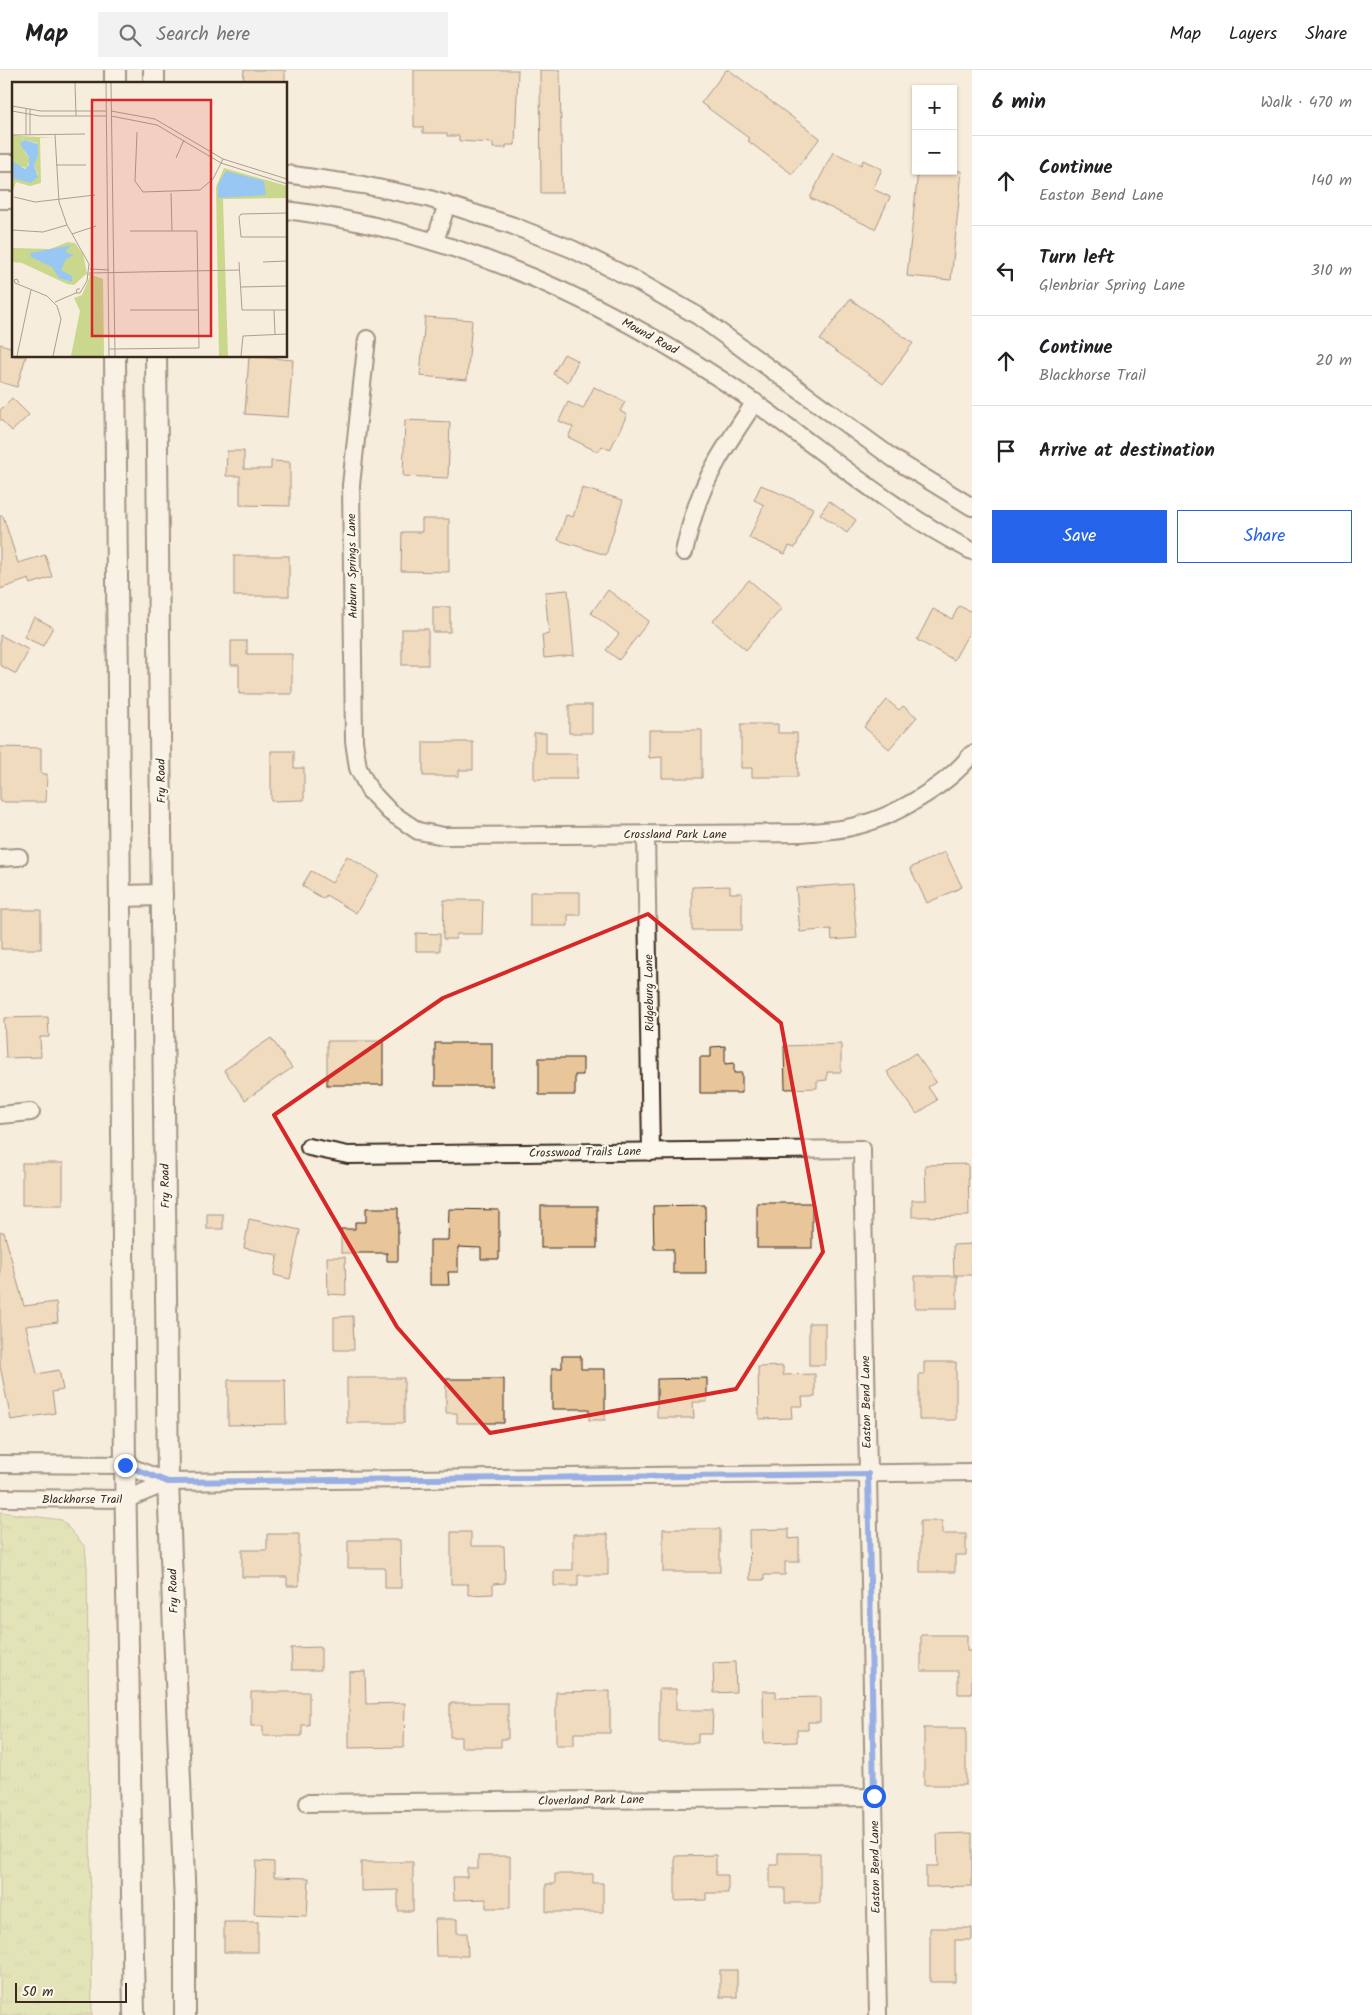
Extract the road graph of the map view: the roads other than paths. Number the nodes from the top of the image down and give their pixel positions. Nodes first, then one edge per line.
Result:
1 (288, 174) edge
2 (448, 204) junction
3 (288, 210) edge
4 (435, 241) junction
5 (367, 339) dead end
6 (116, 358) edge
7 (156, 358) edge
8 (754, 402) junction
9 (972, 507) edge
10 (972, 551) edge
11 (684, 552) dead end
12 (972, 754) edge
13 (370, 791) joint
14 (646, 834) junction
15 (20, 857) dead end
16 (0, 858) edge
17 (120, 896) junction
18 (162, 896) junction
19 (31, 1112) dead end
20 (0, 1115) edge
21 (309, 1147) dead end
22 (862, 1149) joint
23 (651, 1152) junction
24 (0, 1464) edge
25 (125, 1465) junction
26 (972, 1472) edge
27 (868, 1474) junction
28 (168, 1482) junction
29 (0, 1498) edge
30 (127, 1499) junction
31 (874, 1796) junction
32 (308, 1803) dead end
33 (134, 2015) edge
34 (185, 2015) edge
35 (878, 2015) edge

1 - 2 street
2 - 4 street
2 - 9 street
3 - 4 street, Mound Road
4 - 8 street, Mound Road
5 - 13 street, Auburn Springs Lane
6 - 17 main road
7 - 18 main road, Fry Road
8 - 10 street, Mound Road
8 - 11 street
12 - 14 street, Crossland Park Lane
13 - 14 street, Crossland Park Lane
14 - 23 street, Ridgeburg Lane
15 - 16 street
17 - 18 main road
17 - 25 main road
18 - 28 main road, Fry Road
19 - 20 street
21 - 23 street, Crosswood Trails Lane
22 - 23 street, Crosswood Trails Lane
22 - 27 street, Easton Bend Lane
24 - 25 street
25 - 28 street
25 - 30 main road
26 - 27 street
27 - 28 street
27 - 31 street, Easton Bend Lane
28 - 30 street, Blackhorse Trail
28 - 34 main road, Fry Road
29 - 30 street, Blackhorse Trail
30 - 33 main road
31 - 32 street, Cloverland Park Lane
31 - 35 street, Easton Bend Lane

